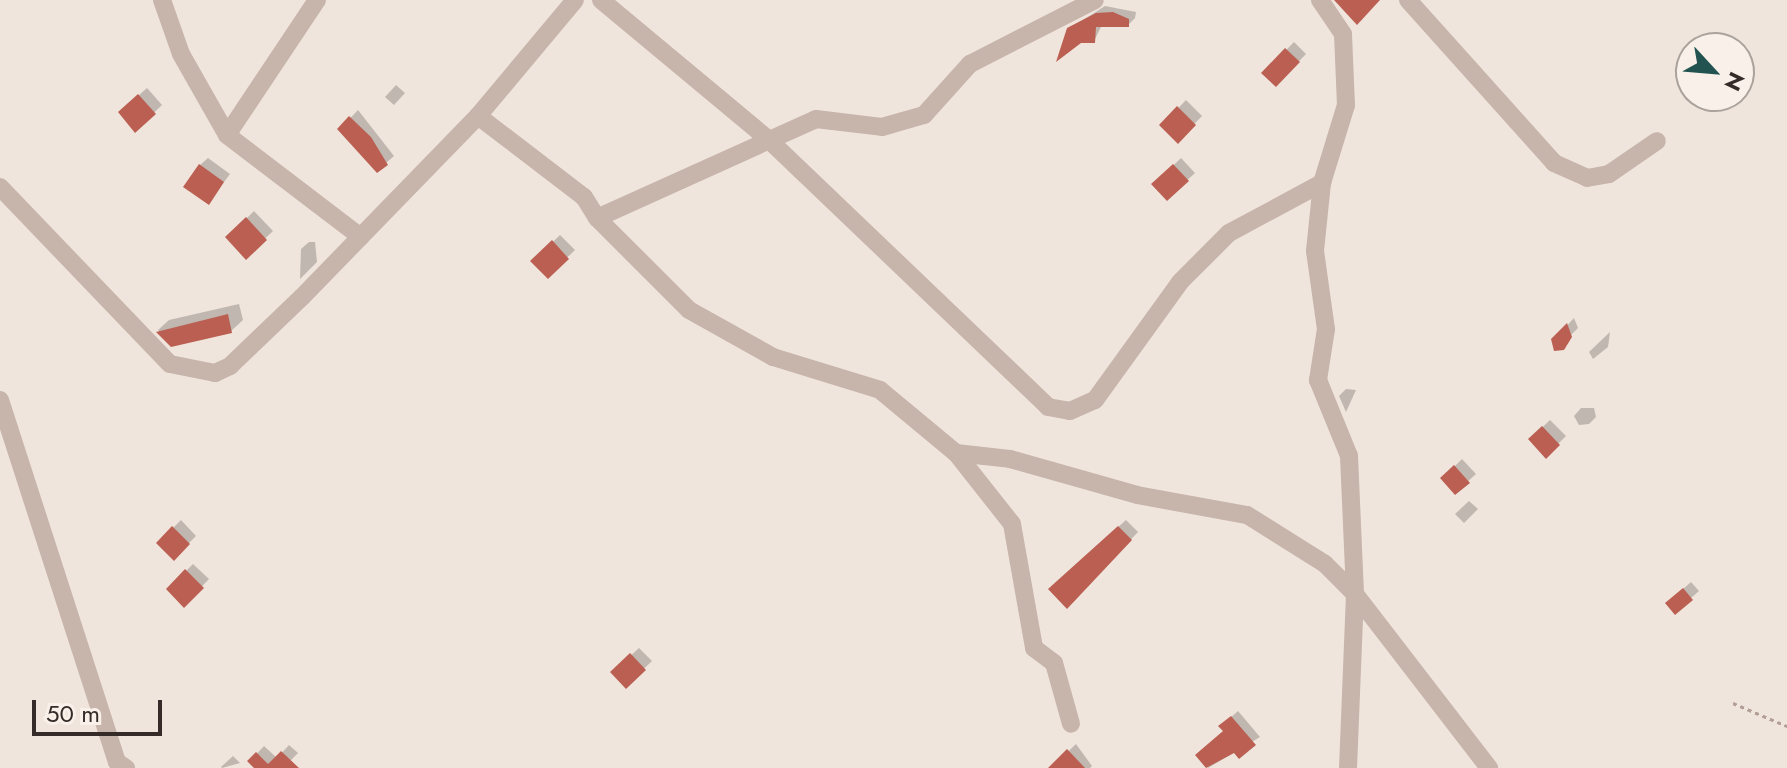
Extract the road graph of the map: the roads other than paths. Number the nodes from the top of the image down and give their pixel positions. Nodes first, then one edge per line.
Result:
1 (162, 0) edge
2 (317, 0) edge
3 (575, 0) edge
4 (601, 0) edge
5 (1095, 0) edge
6 (1320, 0) edge
7 (1408, 0) edge
8 (478, 116) junction
9 (227, 135) junction
10 (769, 140) junction
11 (1657, 141) dead end
12 (1322, 183) junction
13 (0, 187) edge
14 (597, 218) junction
15 (361, 237) junction
16 (0, 400) edge
17 (956, 453) junction
18 (1355, 594) junction
19 (1071, 724) dead end
20 (126, 768) edge
21 (1348, 768) edge
22 (1489, 768) edge

1 - 9 street
2 - 9 street
3 - 8 street
4 - 10 street
5 - 10 street
6 - 12 street
7 - 11 street
8 - 14 street
8 - 15 street
9 - 15 street
10 - 12 street
10 - 14 street
12 - 18 street
13 - 15 street
14 - 17 street
16 - 20 street
17 - 18 street
17 - 19 street
18 - 21 street
18 - 22 street

